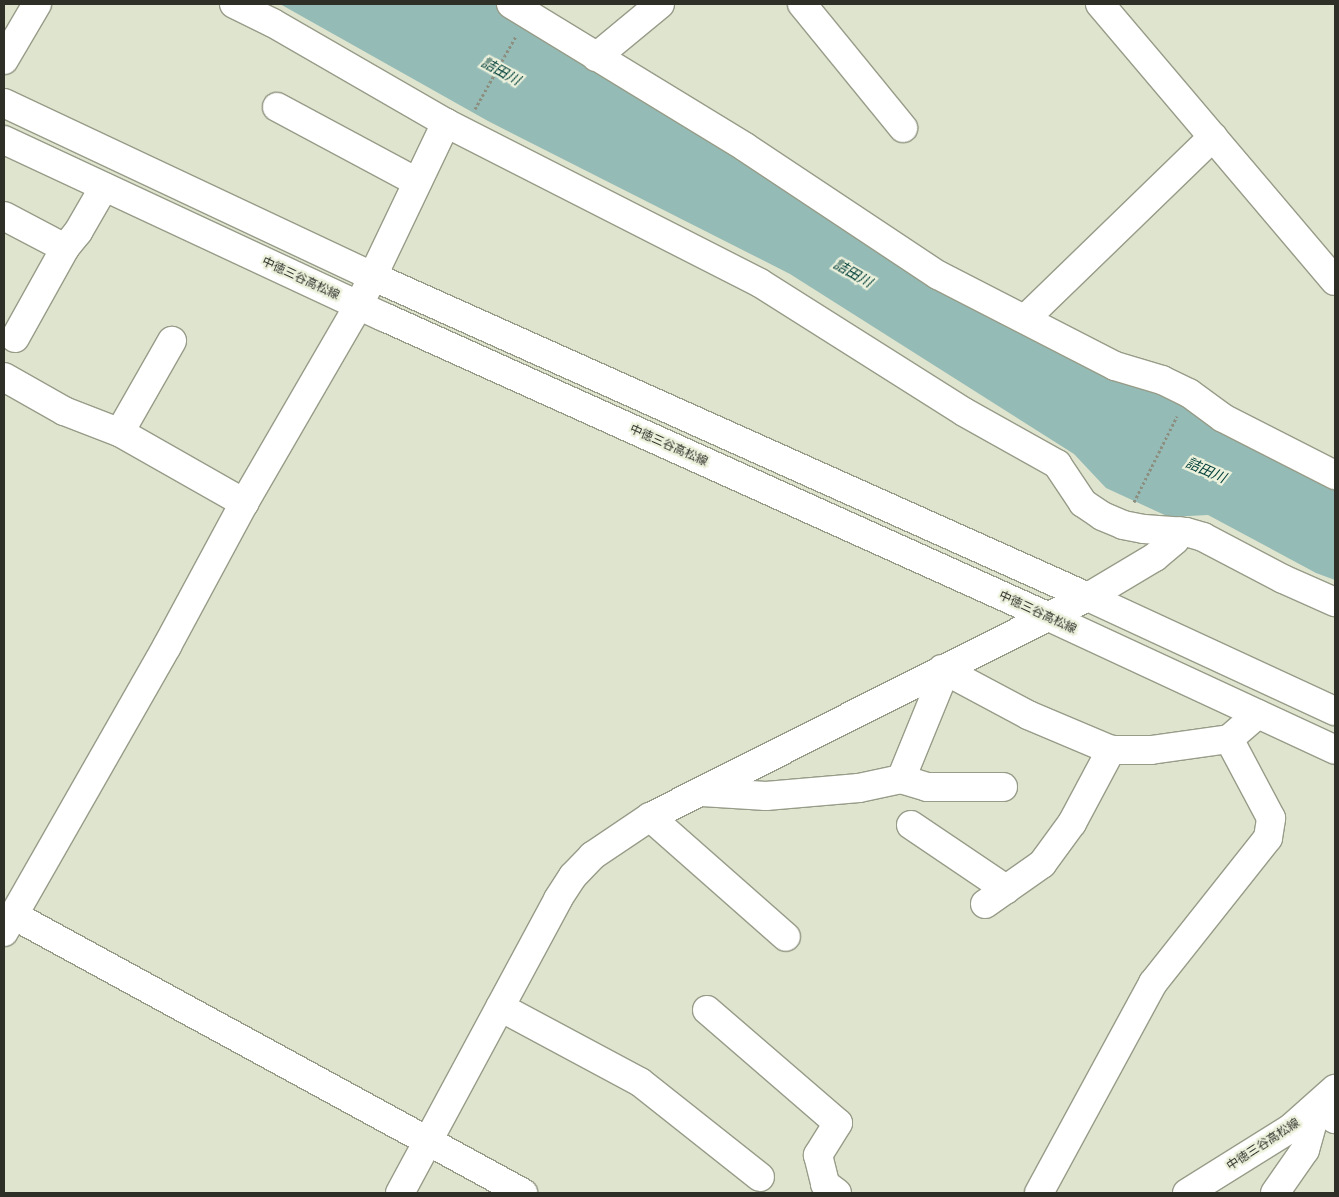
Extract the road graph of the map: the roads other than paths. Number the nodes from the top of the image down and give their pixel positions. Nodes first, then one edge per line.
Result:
1 (37, 4) edge
2 (234, 4) edge
3 (660, 4) edge
4 (802, 4) edge
5 (1100, 4) edge
6 (516, 16) edge
7 (596, 57) junction
8 (4, 60) edge
9 (4, 103) edge
10 (277, 107) dead end
11 (458, 120) junction
12 (903, 128) dead end
13 (1213, 137) junction
14 (4, 140) edge
15 (417, 182) junction
16 (104, 187) junction
17 (4, 216) edge
18 (65, 248) junction
19 (372, 276) junction
20 (1335, 281) edge
21 (359, 305) junction
22 (1025, 319) junction
23 (15, 338) dead end
24 (172, 341) dead end
25 (4, 377) edge
26 (120, 432) junction
27 (1335, 475) edge
28 (244, 503) junction
29 (1180, 531) junction
30 (1088, 597) junction
31 (1335, 602) edge
32 (1048, 616) junction
33 (943, 670) junction
34 (1335, 712) edge
35 (1258, 714) junction
36 (1229, 739) junction
37 (1111, 750) junction
38 (1335, 750) edge
39 (901, 779) junction
40 (1003, 787) dead end
41 (701, 791) junction
42 (650, 817) junction
43 (911, 825) dead end
44 (8, 923) edge
45 (786, 937) dead end
46 (500, 1007) junction
47 (707, 1010) dead end
48 (1329, 1105) edge
49 (428, 1140) junction
50 (760, 1177) dead end
51 (400, 1193) edge
52 (522, 1193) edge
53 (837, 1193) edge
54 (1039, 1193) edge
55 (1187, 1193) edge
56 (1275, 1193) edge

1 - 8 street
2 - 11 street
3 - 7 street
4 - 12 street
5 - 13 street
6 - 7 street
7 - 22 street
9 - 19 street
10 - 15 street
11 - 15 street
11 - 29 street
13 - 20 street
13 - 22 street
14 - 16 street, 中徳三谷高松線
15 - 19 street
16 - 18 street
16 - 21 street, 中徳三谷高松線
17 - 18 street
18 - 23 street
19 - 21 street
19 - 30 street
21 - 28 street
21 - 32 street, 中徳三谷高松線
22 - 27 street
24 - 26 street
25 - 26 street
26 - 28 street
28 - 44 street
29 - 30 street
29 - 31 street
30 - 32 street
30 - 34 street
32 - 33 street
32 - 35 street, 中徳三谷高松線
33 - 37 street
33 - 39 street
33 - 41 street
35 - 36 street
35 - 38 street, 中徳三谷高松線
36 - 37 street
36 - 54 street
37 - 43 street
39 - 40 street
39 - 41 street
41 - 42 street
42 - 45 street
42 - 46 street
44 - 49 street
46 - 49 street
46 - 50 street
47 - 53 street
48 - 55 street, 中徳三谷高松線
48 - 56 street
49 - 51 street
49 - 52 street

